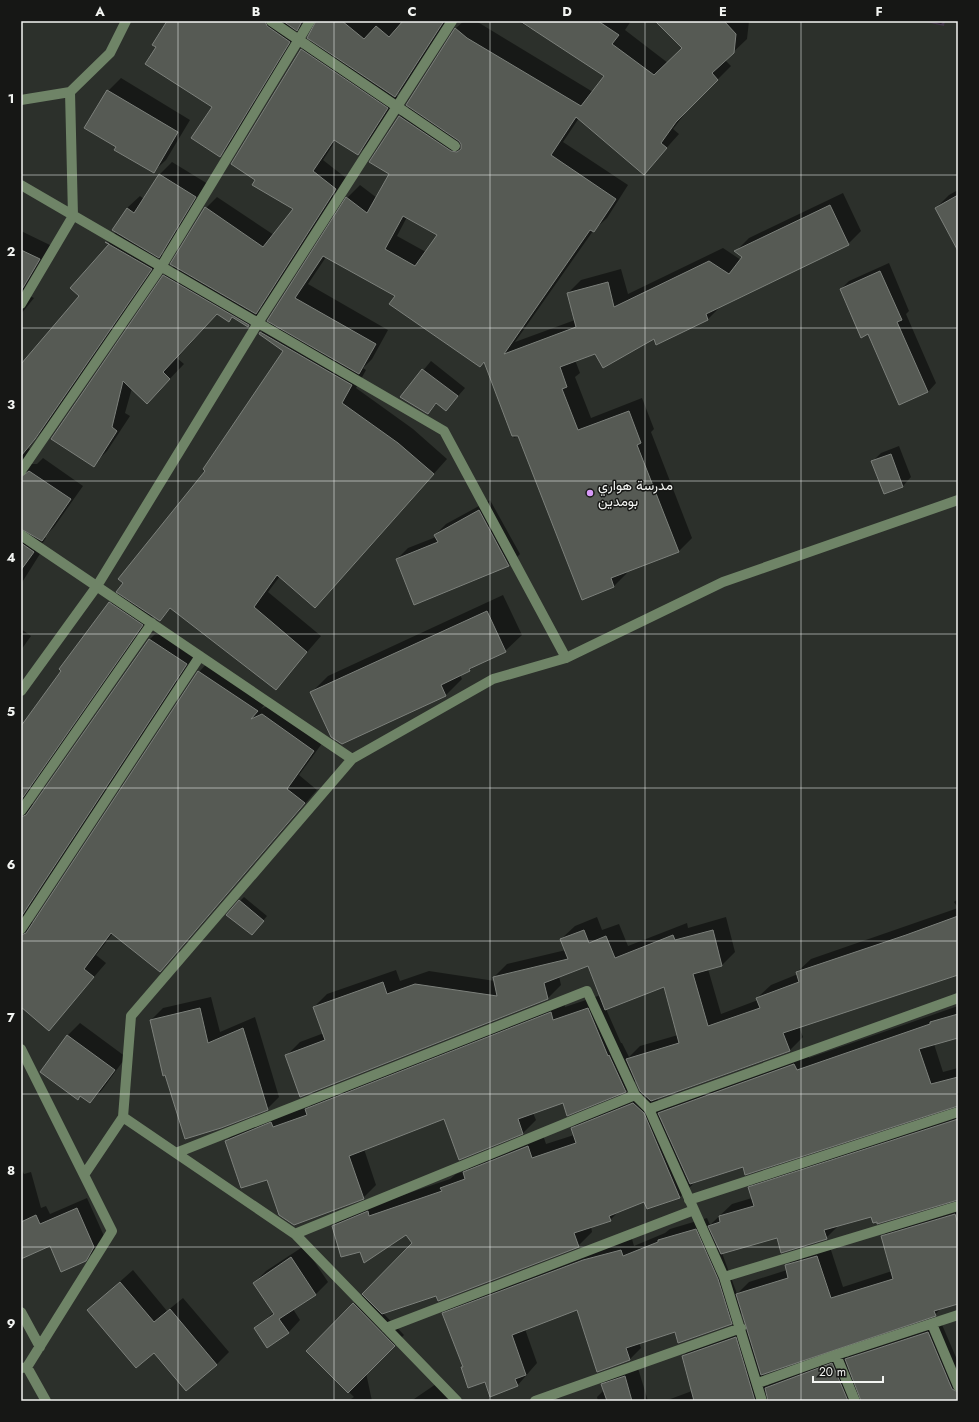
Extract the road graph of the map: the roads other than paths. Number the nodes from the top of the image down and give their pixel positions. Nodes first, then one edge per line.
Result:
1 (126, 21) edge
2 (271, 21) edge
3 (310, 21) edge
4 (452, 21) edge
5 (299, 40) junction
6 (70, 92) junction
7 (21, 100) edge
8 (397, 107) junction
9 (455, 146) dead end
10 (21, 186) edge
11 (73, 216) junction
12 (161, 267) junction
13 (21, 304) edge
14 (258, 323) junction
15 (21, 471) edge
16 (958, 500) edge
17 (21, 535) edge
18 (97, 586) junction
19 (152, 623) junction
20 (200, 656) junction
21 (566, 658) junction
22 (21, 691) edge
23 (352, 759) junction
24 (21, 811) edge
25 (21, 929) edge
26 (958, 998) edge
27 (22, 1052) edge
28 (635, 1095) junction
29 (650, 1109) junction
30 (958, 1112) edge
31 (123, 1117) junction
32 (176, 1153) junction
33 (84, 1175) junction
34 (690, 1200) junction
35 (958, 1206) edge
36 (694, 1210) junction
37 (295, 1234) junction
38 (724, 1277) junction
39 (21, 1312) edge
40 (958, 1315) edge
41 (932, 1324) junction
42 (386, 1328) junction
43 (740, 1328) junction
44 (40, 1347) junction
45 (836, 1354) junction
46 (24, 1368) edge
47 (758, 1383) junction
48 (958, 1386) edge
49 (46, 1401) edge
50 (457, 1401) edge
51 (535, 1401) edge
52 (762, 1401) edge
53 (855, 1401) edge

1 - 6 street
2 - 5 street
3 - 5 street
4 - 8 street
5 - 8 street
5 - 12 street
6 - 7 street
6 - 11 street
8 - 9 street
8 - 14 street
10 - 11 street
11 - 12 street
11 - 13 street
12 - 14 street
12 - 15 street
14 - 18 street
14 - 21 street
16 - 21 street
17 - 18 street
18 - 19 street
18 - 22 street
19 - 20 street
19 - 24 street
20 - 23 street
20 - 25 street
21 - 23 street
23 - 31 street
26 - 29 street
27 - 33 street
28 - 29 street
28 - 32 street
28 - 37 street
29 - 34 street
30 - 34 street
31 - 32 street
31 - 33 street
32 - 37 street
33 - 44 street
34 - 36 street
35 - 38 street
36 - 38 street
36 - 42 street
37 - 42 street
38 - 43 street
39 - 44 street
40 - 41 street
41 - 45 street
41 - 48 street
42 - 50 street
43 - 47 street
43 - 51 street
44 - 46 street
45 - 47 street
45 - 53 street
46 - 49 street
47 - 52 street

